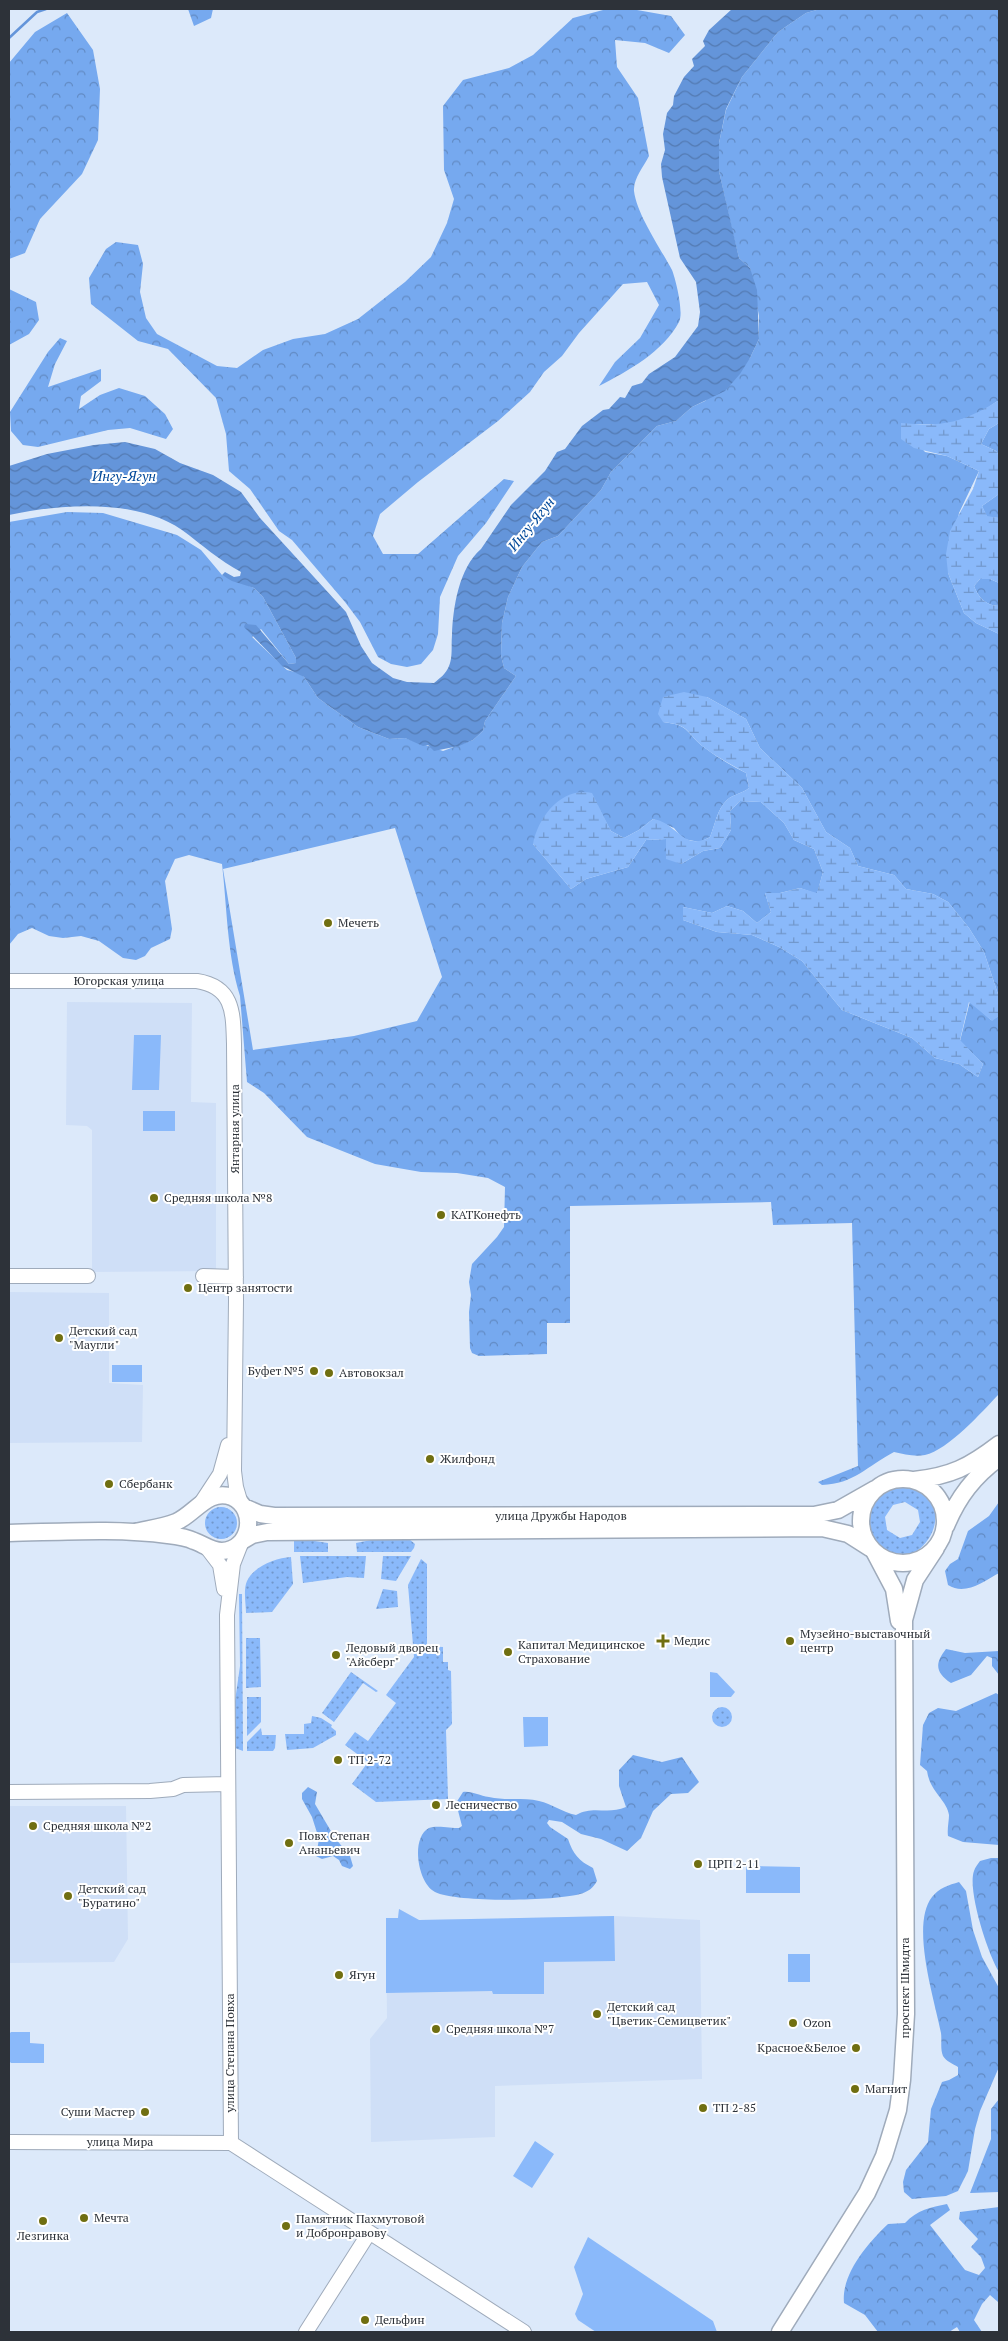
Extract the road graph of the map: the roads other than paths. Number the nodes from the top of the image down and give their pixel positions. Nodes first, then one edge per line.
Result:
1 (9, 981) edge
2 (226, 996) joint
3 (9, 1276) edge
4 (88, 1276) dead end
5 (203, 1276) dead end
6 (236, 1276) junction
7 (233, 1415) junction
8 (999, 1444) edge
9 (999, 1458) edge
10 (914, 1480) junction
11 (875, 1489) junction
12 (200, 1505) junction
13 (242, 1505) junction
14 (135, 1532) junction
15 (9, 1533) edge
16 (242, 1541) junction
17 (939, 1541) junction
18 (205, 1546) junction
19 (872, 1550) junction
20 (228, 1615) junction
21 (902, 1644) junction
22 (228, 1784) junction
23 (9, 1792) edge
24 (9, 2142) edge
25 (231, 2143) junction
26 (370, 2233) junction
27 (796, 2306) junction
28 (306, 2332) edge
29 (524, 2332) edge
30 (773, 2332) edge
31 (780, 2332) edge

1 - 2 street, Югорская улица
2 - 6 street, Янтарная улица
3 - 4 street
5 - 6 street
6 - 7 street, Янтарная улица
7 - 12 street
7 - 13 street
8 - 10 main road
9 - 17 main road
10 - 11 main road
10 - 17 main road
11 - 13 main road, улица Дружбы Народов
11 - 19 main road
12 - 13 main road
12 - 14 main road
12 - 18 main road
13 - 16 main road
14 - 15 main road
14 - 18 main road
16 - 18 main road
16 - 19 main road, улица Дружбы Народов
16 - 20 street
17 - 19 main road
17 - 21 main road, проспект Шмидта
18 - 20 street
19 - 21 main road, проспект Шмидта
20 - 22 street, улица Степана Повха
21 - 27 main road, проспект Шмидта
22 - 23 street
22 - 25 street, улица Степана Повха
24 - 25 street, улица Мира
25 - 26 street
26 - 28 street
26 - 29 street
27 - 30 main road, проспект Шмидта
27 - 31 main road, проспект Шмидта

